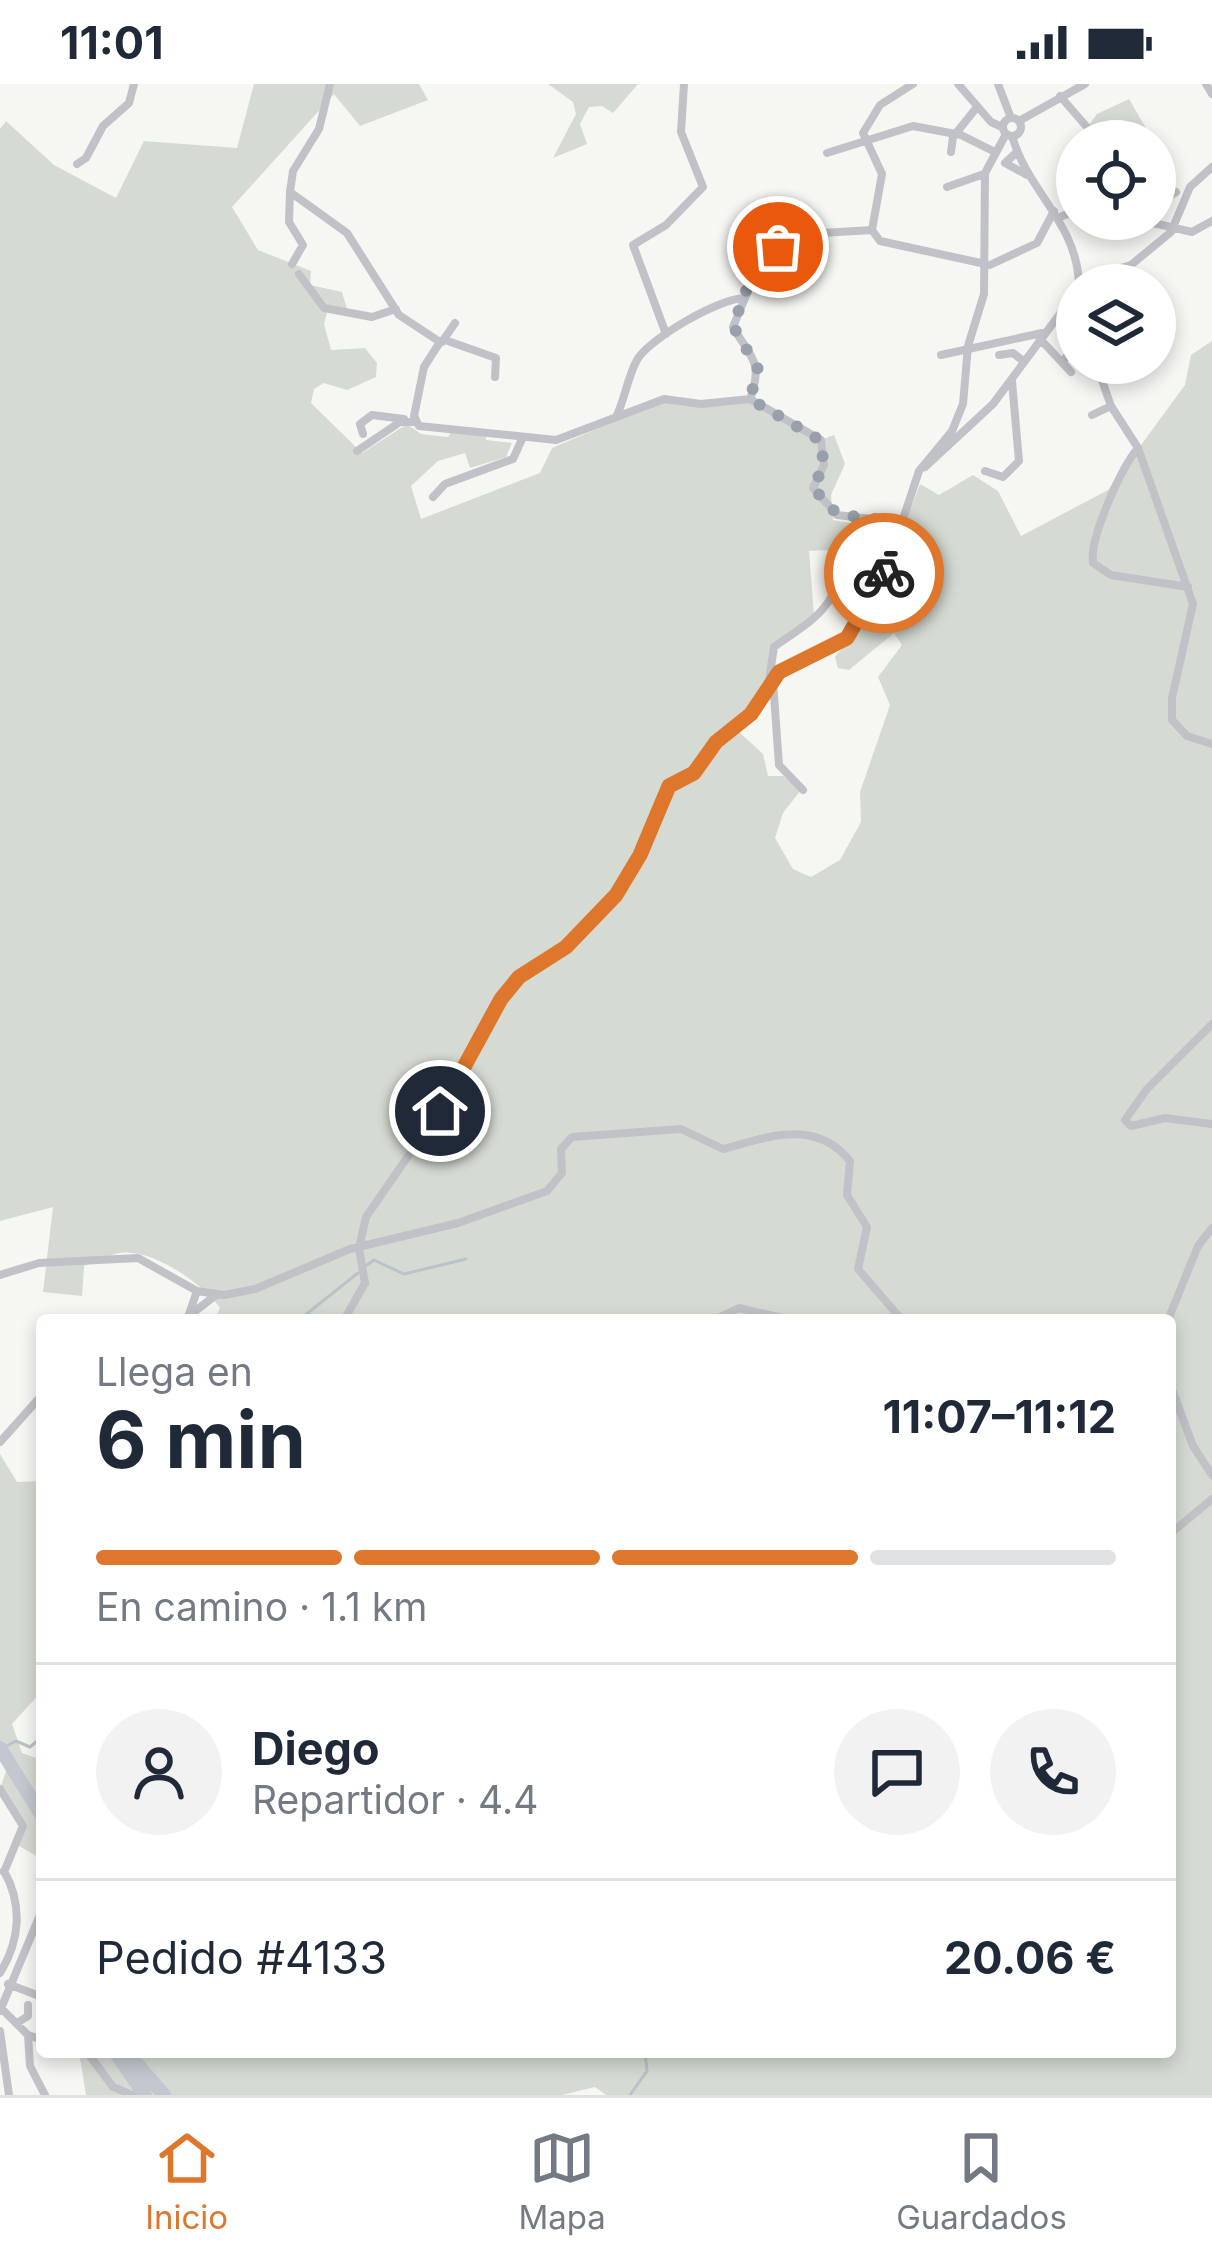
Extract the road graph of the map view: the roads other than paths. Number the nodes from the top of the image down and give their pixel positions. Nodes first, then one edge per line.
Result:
1 (134, 84) edge
2 (330, 84) edge
3 (684, 84) edge
4 (913, 84) edge
5 (958, 84) edge
6 (998, 84) edge
7 (1085, 84) edge
8 (1206, 84) edge
9 (1212, 94) edge
10 (1060, 96) junction
11 (977, 107) junction
12 (1015, 119) junction
13 (1081, 120) edge
14 (956, 134) junction
15 (1010, 139) junction
16 (866, 143) junction
17 (997, 149) junction
18 (951, 152) dead end
19 (827, 153) dead end
20 (77, 164) dead end
21 (1212, 167) edge
22 (985, 173) junction
23 (1028, 176) junction
24 (947, 187) dead end
25 (290, 192) junction
26 (1056, 213) edge
27 (1056, 215) edge
28 (1212, 221) edge
29 (1176, 225) edge
30 (1176, 228) edge
31 (872, 230) junction
32 (1161, 240) edge
33 (292, 264) dead end
34 (983, 264) junction
35 (1133, 264) edge
36 (298, 274) dead end
37 (745, 298) junction
38 (396, 310) junction
39 (1056, 315) edge
40 (455, 322) dead end
41 (666, 334) junction
42 (1041, 336) junction
43 (443, 341) junction
44 (968, 346) junction
45 (1056, 352) edge
46 (941, 355) dead end
47 (999, 355) dead end
48 (1022, 360) junction
49 (1056, 363) edge
50 (1049, 370) dead end
51 (495, 377) dead end
52 (1011, 380) junction
53 (1103, 384) edge
54 (750, 399) junction
55 (1111, 406) junction
56 (1092, 415) dead end
57 (616, 416) junction
58 (410, 421) junction
59 (363, 434) dead end
60 (521, 439) junction
61 (1138, 448) junction
62 (357, 451) dead end
63 (919, 471) junction
64 (985, 471) dead end
65 (433, 497) dead end
66 (898, 522) junction
67 (889, 548) junction
68 (1188, 586) junction
69 (771, 683) junction
70 (1212, 744) edge
71 (803, 790) dead end
72 (1212, 1024) edge
73 (1212, 1124) edge
74 (1212, 1228) edge
75 (359, 1248) junction
76 (0, 1275) edge
77 (197, 1291) junction
78 (216, 1295) junction
79 (190, 1314) edge
80 (193, 1314) edge
81 (347, 1314) edge
82 (727, 1314) edge
83 (765, 1314) edge
84 (897, 1314) edge
85 (1170, 1314) edge
86 (1176, 1400) edge
87 (36, 1401) edge
88 (0, 1442) edge
89 (1212, 1474) edge
90 (1212, 1499) edge
91 (1176, 1529) edge
92 (0, 1753) edge
93 (0, 1788) edge
94 (36, 1804) edge
95 (2, 1872) edge
96 (36, 1923) edge
97 (0, 1973) edge
98 (8, 1984) junction
99 (36, 1995) edge
100 (28, 2005) dead end
101 (0, 2006) edge
102 (17, 2023) junction
103 (0, 2031) edge
104 (28, 2035) junction
105 (36, 2038) edge
106 (92, 2058) edge
107 (124, 2058) edge
108 (125, 2058) edge
109 (9, 2095) edge
110 (45, 2095) edge
111 (131, 2095) edge
112 (146, 2095) edge
113 (159, 2095) edge

1 - 20 street
2 - 25 street
3 - 41 street
4 - 16 street
5 - 11 street
6 - 12 street
7 - 10 street
8 - 9 street
10 - 12 street
10 - 13 street
11 - 14 street
11 - 15 street
12 - 15 street
12 - 15 street
14 - 16 street
14 - 17 street
14 - 18 street
15 - 17 street
15 - 23 street
15 - 23 street
16 - 19 street
16 - 31 street
17 - 22 street
21 - 29 street
22 - 24 street
22 - 34 street
23 - 26 street
25 - 33 street
25 - 38 street
27 - 34 street
28 - 30 street
31 - 34 street
31 - 37 street
32 - 35 street
34 - 44 street
36 - 38 street
37 - 41 street
37 - 54 street
38 - 43 street
39 - 42 street
40 - 43 street
41 - 57 street
42 - 44 street
42 - 45 street
42 - 48 street
43 - 51 street
43 - 58 street
44 - 46 street
44 - 63 street
47 - 48 street
48 - 52 street
49 - 50 street
52 - 63 street
52 - 64 street
53 - 55 street
54 - 57 street
54 - 66 street
55 - 56 street
55 - 61 street
57 - 60 street
58 - 59 street
58 - 60 street
58 - 62 street
60 - 65 street
61 - 68 street
61 - 68 street
63 - 66 street
66 - 67 street
67 - 69 street
67 - 69 street
68 - 70 street
69 - 71 street
69 - 75 street
72 - 73 street
74 - 85 street
75 - 78 street
75 - 81 street
75 - 84 street
76 - 77 street
77 - 78 street
77 - 79 street
78 - 80 street
82 - 83 street
86 - 89 street
87 - 88 street
90 - 91 street
92 - 93 street
92 - 94 highway
93 - 95 street
95 - 97 street
96 - 98 street
98 - 99 street
98 - 101 street
100 - 102 street
101 - 102 street
102 - 104 street
103 - 109 street
104 - 105 street
104 - 110 street
106 - 111 street
107 - 112 highway
108 - 113 highway

